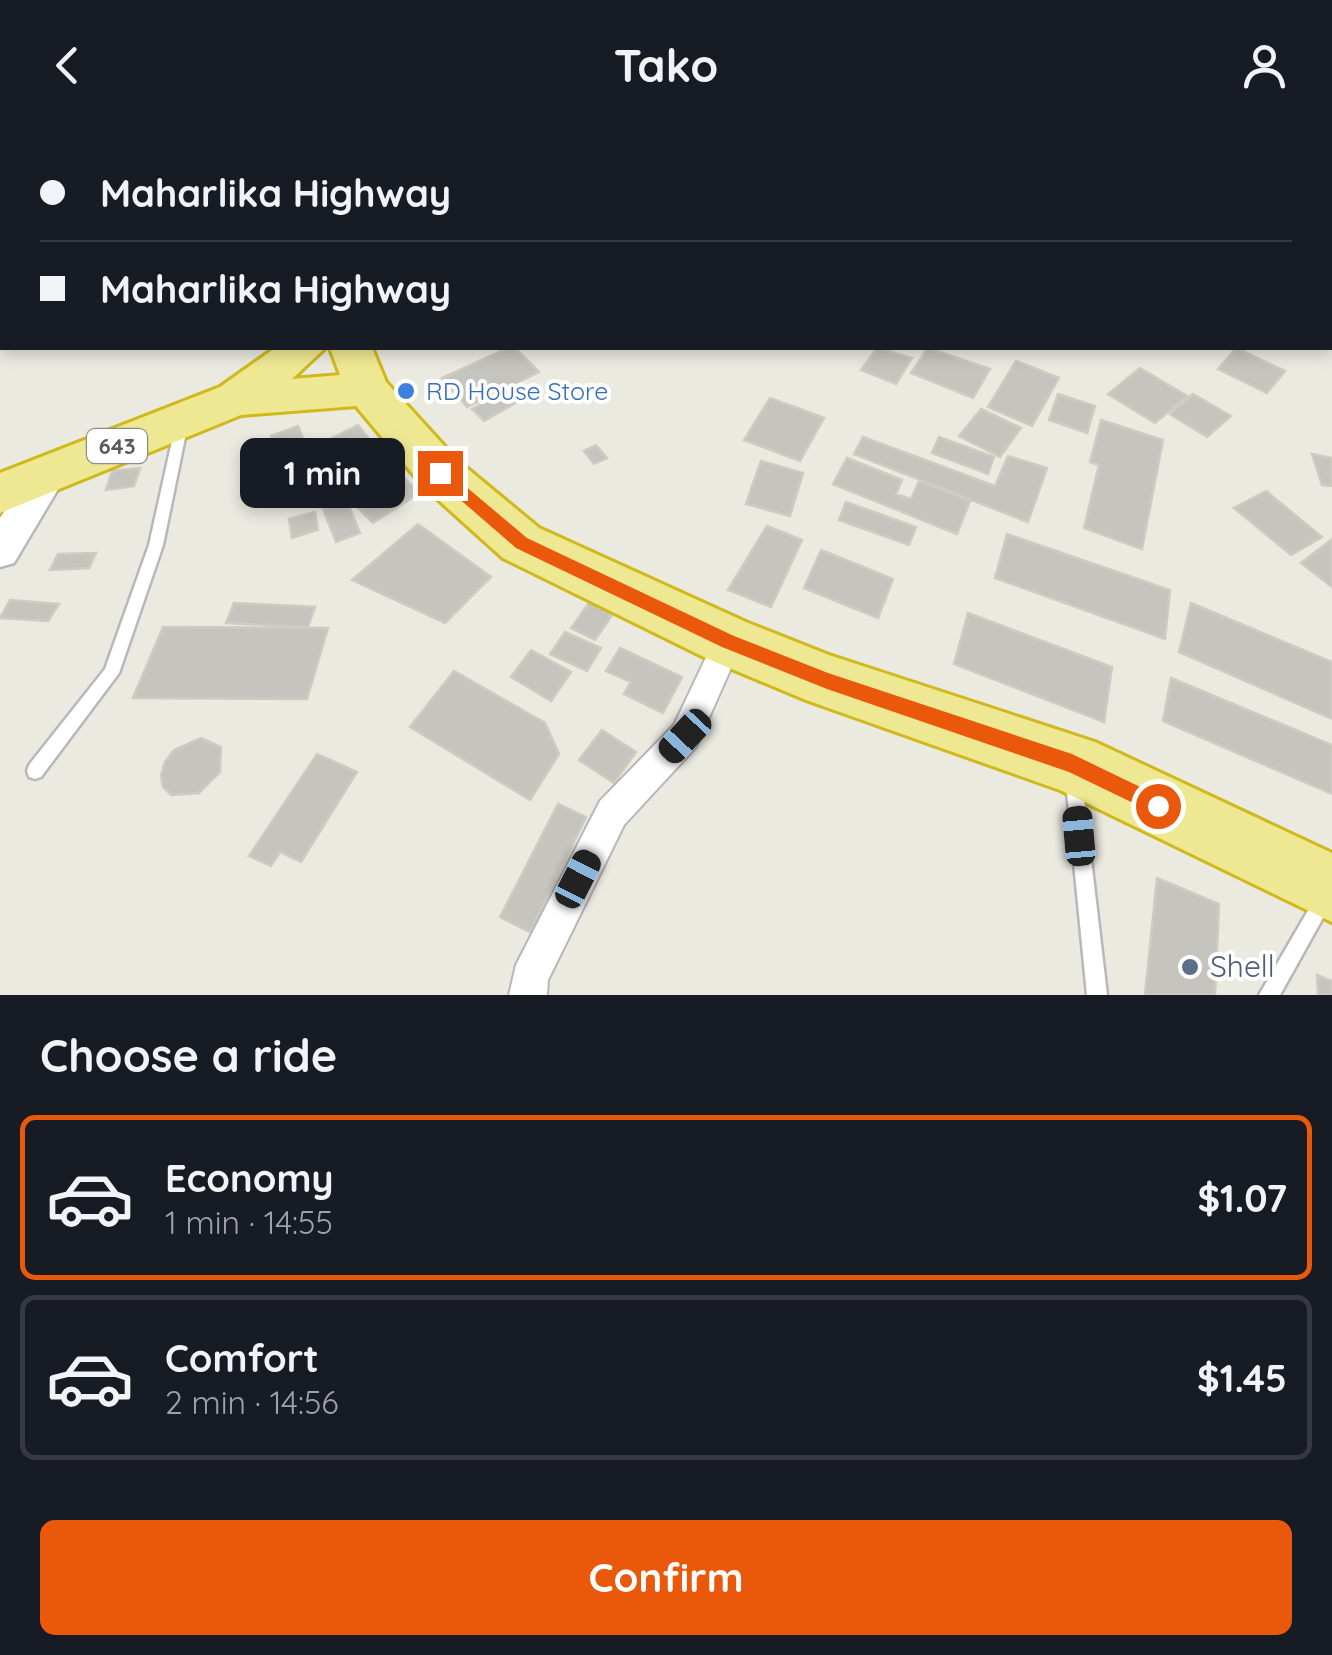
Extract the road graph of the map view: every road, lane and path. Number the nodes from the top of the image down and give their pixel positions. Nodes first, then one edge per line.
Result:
1 (301, 350) edge
2 (359, 368) edge
3 (235, 399) junction
4 (182, 420) junction
5 (49, 474) junction
6 (0, 494) edge
7 (0, 551) edge
8 (728, 641) junction
9 (1072, 764) junction
10 (34, 770) dead end
11 (1331, 888) edge
12 (528, 995) edge
13 (1096, 995) edge
14 (1269, 995) edge

1 - 3 highway, 643
2 - 3 highway, 643
2 - 8 highway
3 - 4 highway, 643
4 - 5 highway, 643
4 - 10 lane
5 - 6 highway, 643
5 - 7 street
8 - 9 highway
8 - 12 street
9 - 11 highway
9 - 13 lane
11 - 14 lane

